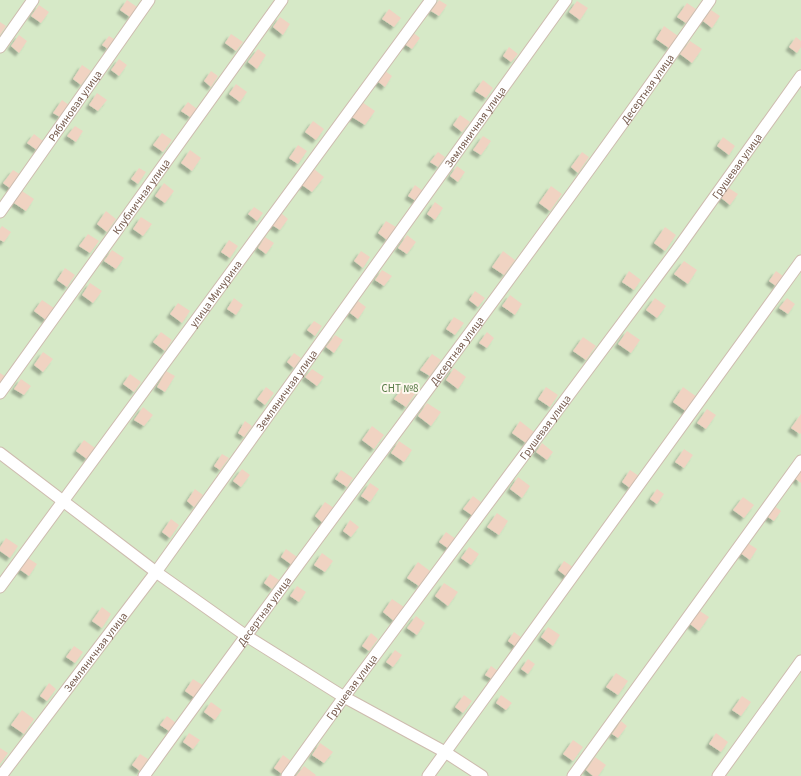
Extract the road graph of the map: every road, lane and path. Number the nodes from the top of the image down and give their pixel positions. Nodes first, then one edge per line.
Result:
1 (33, 0) edge
2 (149, 0) edge
3 (282, 0) edge
4 (431, 0) edge
5 (566, 0) edge
6 (710, 0) edge
7 (0, 47) edge
8 (801, 76) edge
9 (0, 212) edge
10 (801, 261) edge
11 (0, 393) edge
12 (0, 453) edge
13 (801, 461) edge
14 (64, 502) junction
15 (156, 572) junction
16 (0, 586) edge
17 (246, 635) junction
18 (801, 662) edge
19 (344, 697) junction
20 (445, 752) junction
21 (1, 776) edge
22 (144, 776) edge
23 (287, 776) edge
24 (428, 776) edge
25 (482, 776) edge
26 (573, 776) edge
27 (718, 776) edge

1 - 7 street
2 - 9 street, Рябиновая улица
3 - 11 street, Клубничная улица
4 - 14 street, улица Мичурина
5 - 15 street, Земляничная улица
6 - 17 street, Десертная улица
8 - 19 street, Грушевая улица
10 - 20 street
12 - 14 street
13 - 26 street
14 - 15 street
14 - 16 street, улица Мичурина
15 - 17 street
15 - 21 street, Земляничная улица
17 - 19 street
17 - 22 street, Десертная улица
18 - 27 street
19 - 20 street
19 - 23 street, Грушевая улица
20 - 24 street
20 - 25 street

